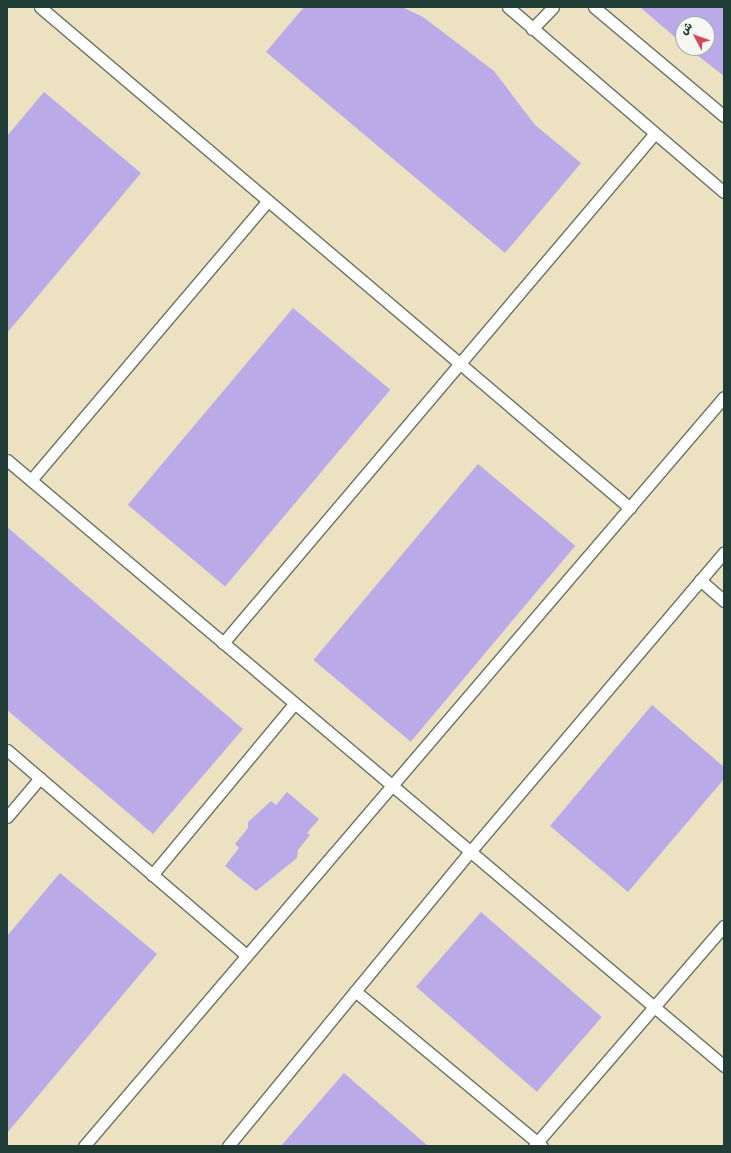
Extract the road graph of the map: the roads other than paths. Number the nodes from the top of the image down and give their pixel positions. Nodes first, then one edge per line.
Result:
1 (40, 7) edge
2 (509, 7) edge
3 (553, 7) edge
4 (594, 7) edge
5 (532, 29) junction
6 (724, 116) edge
7 (655, 133) junction
8 (724, 192) edge
9 (268, 201) junction
10 (459, 363) junction
11 (724, 397) edge
12 (7, 460) edge
13 (31, 480) junction
14 (630, 508) junction
15 (724, 552) edge
16 (700, 580) junction
17 (724, 601) edge
18 (224, 643) junction
19 (293, 705) junction
20 (7, 750) edge
21 (40, 778) junction
22 (392, 788) junction
23 (7, 817) edge
24 (468, 852) junction
25 (152, 874) junction
26 (724, 926) edge
27 (246, 955) junction
28 (355, 991) junction
29 (654, 1007) junction
30 (724, 1066) edge
31 (538, 1145) edge
32 (84, 1146) edge
33 (228, 1146) edge

1 - 9 lane
2 - 5 lane
3 - 5 lane
4 - 6 lane
5 - 7 lane
7 - 8 lane
7 - 10 lane
9 - 10 lane
9 - 13 lane
10 - 14 lane
10 - 18 lane
11 - 14 lane
12 - 13 lane
13 - 18 lane
14 - 22 lane
15 - 16 lane
16 - 17 lane
16 - 24 lane
18 - 19 lane
19 - 22 lane
19 - 25 lane
20 - 21 lane
21 - 23 lane
21 - 25 lane
22 - 24 lane
22 - 27 lane
24 - 28 lane
24 - 29 lane
25 - 27 lane
26 - 29 lane
27 - 32 lane
28 - 31 lane
28 - 33 lane
29 - 30 lane
29 - 31 lane

